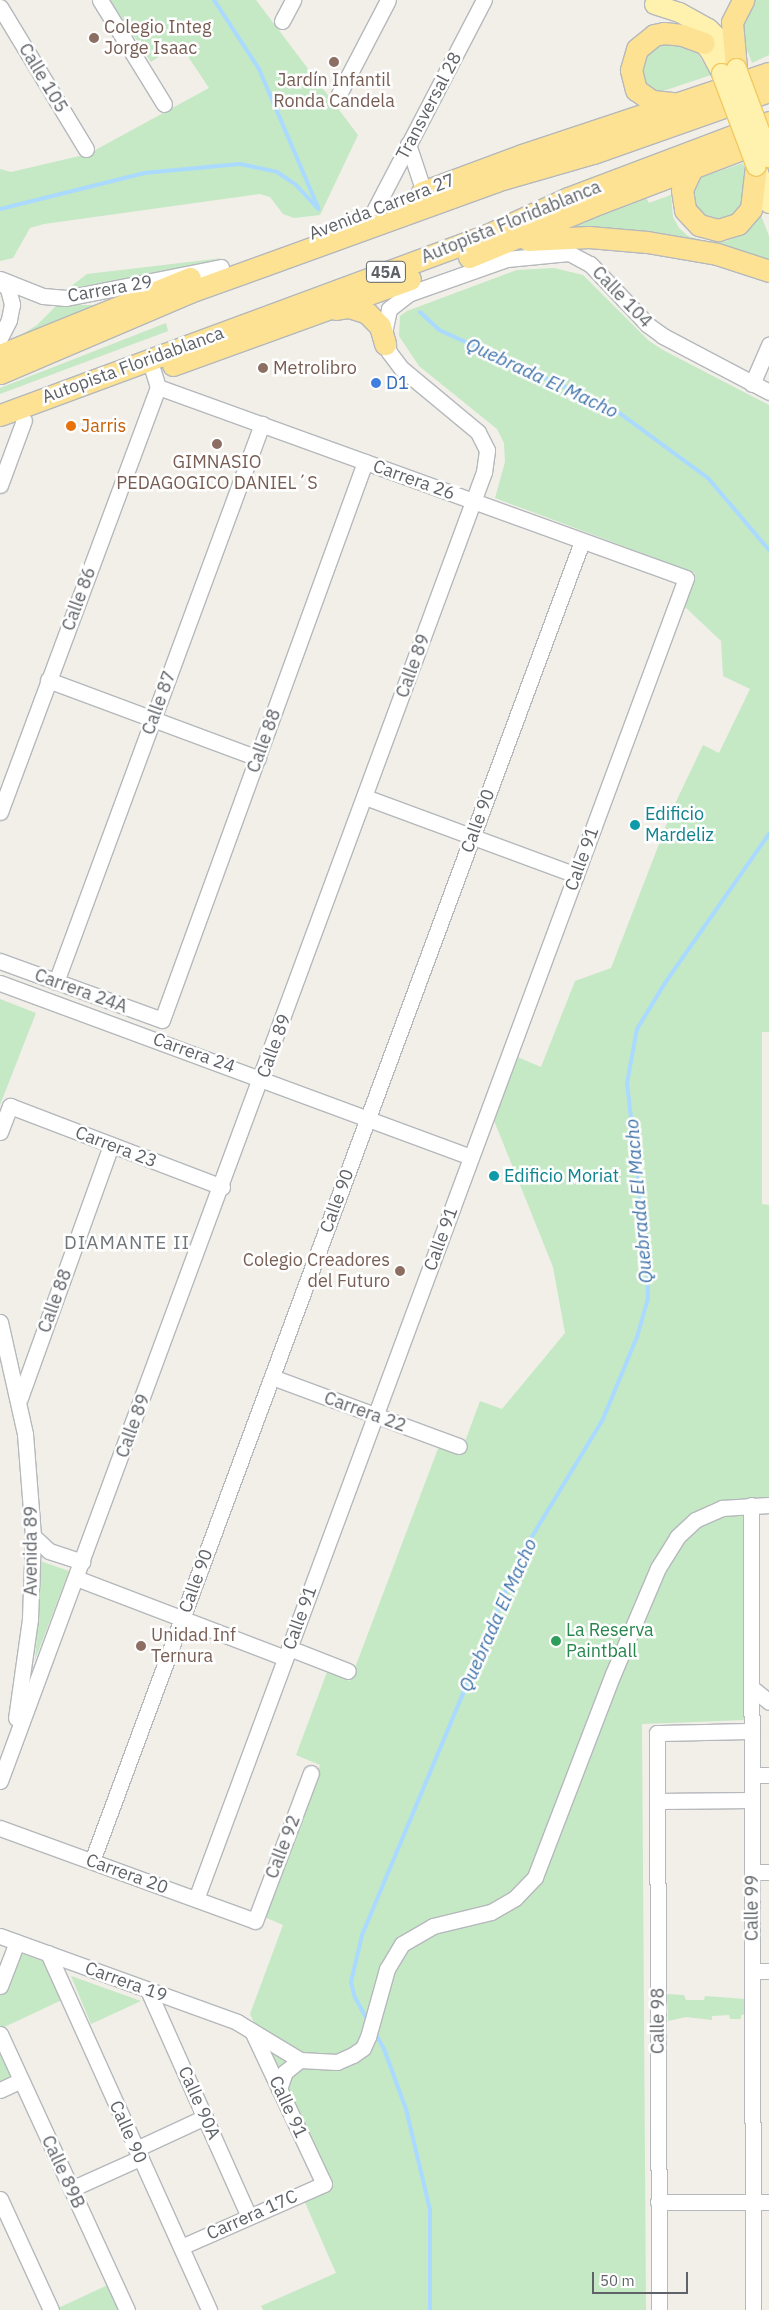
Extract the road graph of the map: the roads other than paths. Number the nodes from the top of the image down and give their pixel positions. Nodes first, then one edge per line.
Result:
1 (100, 0) edge
2 (293, 0) edge
3 (388, 0) edge
4 (484, 0) edge
5 (743, 0) edge
6 (650, 2) edge
7 (0, 7) edge
8 (282, 21) dead end
9 (704, 43) junction
10 (753, 75) edge
11 (338, 96) dead end
12 (677, 103) junction
13 (164, 104) dead end
14 (769, 122) edge
15 (769, 139) edge
16 (408, 144) junction
17 (86, 149) dead end
18 (762, 162) edge
19 (693, 166) junction
20 (424, 192) junction
21 (769, 203) edge
22 (374, 211) junction
23 (504, 244) junction
24 (221, 267) junction
25 (769, 272) edge
26 (0, 280) edge
27 (326, 312) junction
28 (0, 338) edge
29 (385, 344) junction
30 (769, 345) edge
31 (0, 355) edge
32 (0, 373) edge
33 (155, 379) junction
34 (752, 384) junction
35 (769, 392) edge
36 (0, 415) edge
37 (24, 420) junction
38 (262, 424) junction
39 (0, 430) edge
40 (365, 462) junction
41 (0, 485) edge
42 (473, 502) junction
43 (582, 541) junction
44 (686, 578) joint
45 (48, 680) junction
46 (153, 719) junction
47 (258, 758) junction
48 (365, 797) junction
49 (0, 812) edge
50 (472, 837) junction
51 (576, 875) junction
52 (0, 962) edge
53 (56, 982) junction
54 (0, 984) edge
55 (162, 1020) joint
56 (262, 1078) junction
57 (368, 1119) junction
58 (0, 1132) edge
59 (112, 1145) junction
60 (471, 1156) junction
61 (222, 1187) junction
62 (0, 1322) edge
63 (7, 1376) edge
64 (272, 1377) junction
65 (19, 1400) junction
66 (375, 1415) junction
67 (459, 1446) dead end
68 (751, 1505) junction
69 (769, 1505) edge
70 (33, 1536) junction
71 (82, 1562) junction
72 (76, 1578) junction
73 (182, 1619) junction
74 (287, 1653) junction
75 (348, 1671) dead end
76 (752, 1688) junction
77 (769, 1702) edge
78 (752, 1731) junction
79 (311, 1773) dead end
80 (752, 1775) junction
81 (769, 1775) edge
82 (0, 1780) edge
83 (752, 1800) junction
84 (657, 1802) junction
85 (0, 1828) edge
86 (92, 1861) junction
87 (752, 1872) junction
88 (769, 1872) edge
89 (196, 1899) junction
90 (254, 1921) joint
91 (0, 1936) edge
92 (17, 1942) junction
93 (48, 1953) junction
94 (752, 1971) junction
95 (769, 1971) edge
96 (0, 1986) edge
97 (148, 1990) junction
98 (252, 2030) junction
99 (0, 2034) edge
100 (300, 2060) junction
101 (21, 2080) junction
102 (279, 2089) junction
103 (0, 2090) edge
104 (205, 2117) junction
105 (138, 2153) junction
106 (324, 2184) joint
107 (71, 2189) junction
108 (0, 2199) edge
109 (658, 2202) junction
110 (753, 2202) junction
111 (769, 2202) edge
112 (250, 2217) junction
113 (181, 2247) junction
114 (205, 2309) edge
115 (51, 2310) edge
116 (127, 2310) edge
117 (658, 2310) edge
118 (753, 2310) edge

1 - 13 street
2 - 8 street
3 - 11 street
4 - 16 street, Transversal 28
5 - 10 highway
6 - 9 main road
6 - 10 main road
7 - 17 street, Calle 105
9 - 10 main road
9 - 12 highway
10 - 12 highway, Avenida Carrera 27
10 - 18 main road, bridge
10 - 32 highway, Autopista Floridablanca
12 - 20 highway, Avenida Carrera 27
14 - 36 highway, Autopista Floridablanca / 45A
15 - 19 highway, 45A
16 - 20 street
16 - 22 street, Transversal 28
18 - 19 highway
18 - 21 main road
19 - 23 highway, 45A
20 - 22 highway, Avenida Carrera 27
22 - 24 highway, Avenida Carrera 27
23 - 25 highway
23 - 27 highway, 45A
24 - 26 street, Carrera 29
24 - 31 highway, Avenida Carrera 27
26 - 28 street, Carrera 29
27 - 29 highway
27 - 33 highway, 45A
29 - 34 street, Calle 104
29 - 42 street, Calle 89
30 - 34 street
33 - 37 highway, 45A
33 - 38 street, Carrera 26
33 - 45 street, Calle 86
34 - 35 street, Calle 104
37 - 39 highway, 45A
37 - 41 street
38 - 40 street, Carrera 26
38 - 46 street, Calle 87
40 - 42 street, Carrera 26
40 - 47 street, Calle 88
42 - 43 street, Carrera 26
42 - 48 street, Calle 89
43 - 44 street, Carrera 26
43 - 50 street, Calle 90
44 - 51 street, Calle 91
45 - 46 street
45 - 49 street, Calle 86
46 - 47 street
46 - 53 street, Calle 87
47 - 55 street, Calle 88
48 - 50 street
48 - 56 street, Calle 89
50 - 51 street
50 - 57 street, Calle 90
51 - 60 street, Calle 91
52 - 53 street, Carrera 24A
53 - 55 street, Carrera 24A
54 - 56 street, Carrera 24
56 - 57 street, Carrera 24
56 - 61 street, Calle 89
57 - 60 street, Carrera 24
57 - 64 street, Calle 90
58 - 59 street, Carrera 23
59 - 61 street, Carrera 23
59 - 65 street, Calle 88
60 - 66 street, Calle 91
61 - 71 street, Calle 89
62 - 63 street, Avenida 89
63 - 65 street, Avenida 89
64 - 66 street, Carrera 22
64 - 73 street, Calle 90
65 - 70 street, Avenida 89
66 - 67 street, Carrera 22
66 - 74 street, Calle 91
68 - 69 street
68 - 76 street, Calle 99
68 - 100 street
70 - 71 street
70 - 82 street, Avenida 89
71 - 72 street, Calle 89
72 - 73 street
72 - 82 street, Calle 89
73 - 74 street
73 - 86 street, Calle 90
74 - 75 street
74 - 89 street, Calle 91
76 - 77 street
76 - 78 street, Calle 99
78 - 80 street, Calle 99
78 - 84 street, Calle 98
79 - 90 street, Calle 92
80 - 81 street
80 - 83 street, Calle 99
83 - 84 street
83 - 87 street, Calle 99
84 - 109 street, Calle 98
85 - 86 street, Carrera 20
86 - 89 street, Carrera 20
87 - 88 street
87 - 94 street, Calle 99
89 - 90 street, Carrera 20
91 - 92 street, Carrera 19
92 - 93 street, Carrera 19
92 - 96 street
93 - 97 street, Carrera 19
93 - 105 street, Calle 90
94 - 95 street
94 - 110 street, Calle 99
97 - 98 street, Carrera 19
97 - 104 street, Calle 90A
98 - 100 street, Carrera 19
98 - 102 street, Calle 91
99 - 101 street, Calle 89B
100 - 102 street
101 - 103 street
101 - 107 street, Calle 89B
102 - 106 street, Calle 91
104 - 105 street
104 - 112 street, Calle 90A
105 - 107 street
105 - 113 street, Calle 90
106 - 112 street, Carrera 17C
107 - 116 street, Calle 89B
108 - 115 street
109 - 110 street
109 - 117 street, Calle 98
110 - 111 street
110 - 118 street, Calle 99
112 - 113 street, Carrera 17C
113 - 114 street, Calle 90

